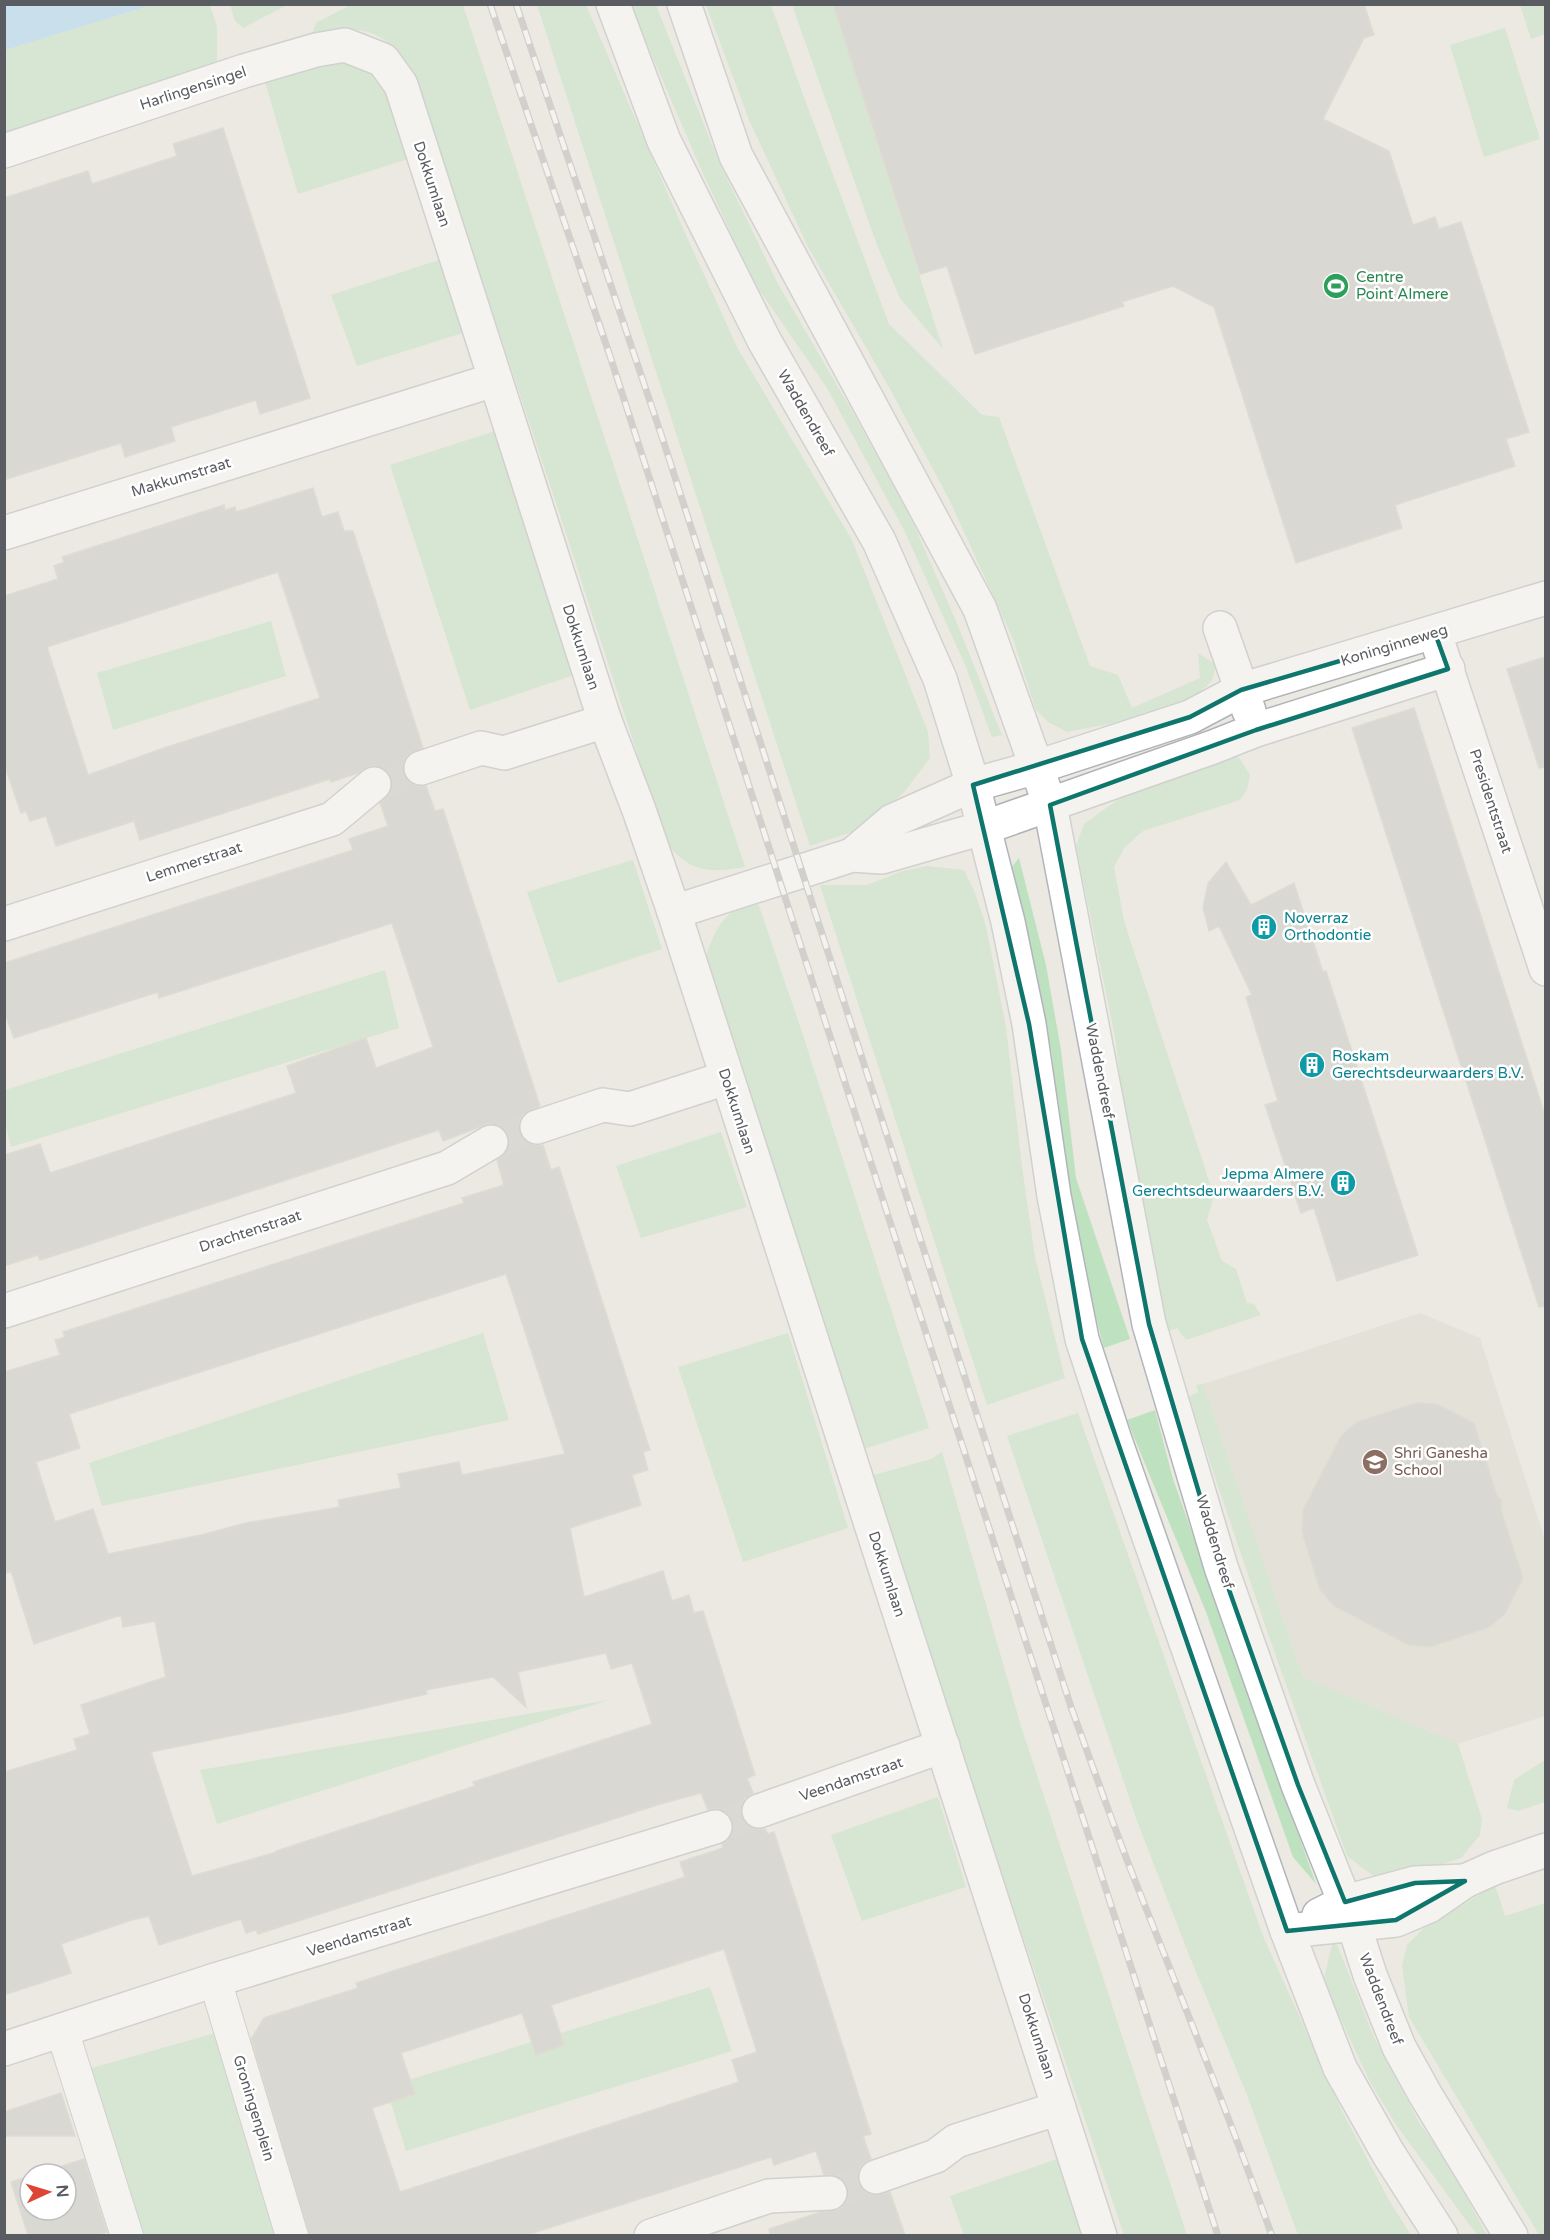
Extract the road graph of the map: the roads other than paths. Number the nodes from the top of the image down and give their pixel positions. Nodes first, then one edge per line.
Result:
1 (613, 4) edge
2 (684, 4) edge
3 (383, 60) joint
4 (4, 151) edge
5 (494, 380) junction
6 (4, 533) edge
7 (1545, 598) edge
8 (1220, 628) dead end
9 (1435, 633) junction
10 (1448, 669) junction
11 (1241, 690) junction
12 (605, 721) junction
13 (1256, 730) junction
14 (1036, 767) junction
15 (421, 768) tunnel mouth
16 (374, 784) tunnel mouth
17 (973, 786) junction
18 (1050, 805) junction
19 (983, 828) junction
20 (852, 855) junction
21 (674, 912) junction
22 (7, 914) edge
23 (1545, 969) edge
24 (726, 1077) junction
25 (537, 1127) tunnel mouth
26 (491, 1142) tunnel mouth
27 (4, 1311) edge
28 (943, 1746) junction
29 (759, 1811) tunnel mouth
30 (715, 1827) tunnel mouth
31 (1545, 1850) edge
32 (1350, 1914) junction
33 (1287, 1931) junction
34 (215, 1980) junction
35 (62, 2030) junction
36 (4, 2049) edge
37 (1059, 2108) junction
38 (876, 2177) tunnel mouth
39 (830, 2193) tunnel mouth
40 (127, 2235) edge
41 (292, 2235) edge
42 (651, 2235) edge
43 (1100, 2235) edge
44 (1441, 2235) edge
45 (1511, 2235) edge

1 - 17 street, Waddendreef
2 - 14 street, Waddendreef
3 - 4 street, Harlingensingel
3 - 5 street, Dokkumlaan
5 - 6 street, Makkumstraat
5 - 12 street, Dokkumlaan
7 - 9 street, Koninginneweg
8 - 11 street
9 - 10 street, Presidentstraat
9 - 11 street, Koninginneweg
10 - 13 street
10 - 23 street, Presidentstraat
11 - 13 street
11 - 14 street, Koninginneweg
12 - 15 street
12 - 21 street, Dokkumlaan
13 - 18 street
14 - 17 street
14 - 18 street, Waddendreef
16 - 22 street, Lemmerstraat
17 - 19 street, Waddendreef
17 - 20 street
18 - 19 street
18 - 32 street, Waddendreef
19 - 20 street
19 - 33 street, Waddendreef
20 - 21 street
21 - 24 street, Dokkumlaan
24 - 25 street
24 - 28 street, Dokkumlaan
26 - 27 street, Drachtenstraat
28 - 29 street, Veendamstraat
28 - 37 street, Dokkumlaan
30 - 34 street, Veendamstraat
31 - 32 street
32 - 33 street
32 - 45 street, Waddendreef
33 - 44 street, Waddendreef
34 - 35 street, Veendamstraat
34 - 41 street, Groningenplein
35 - 36 street, Veendamstraat
35 - 40 street
37 - 38 street
37 - 43 street, Dokkumlaan
39 - 42 street

